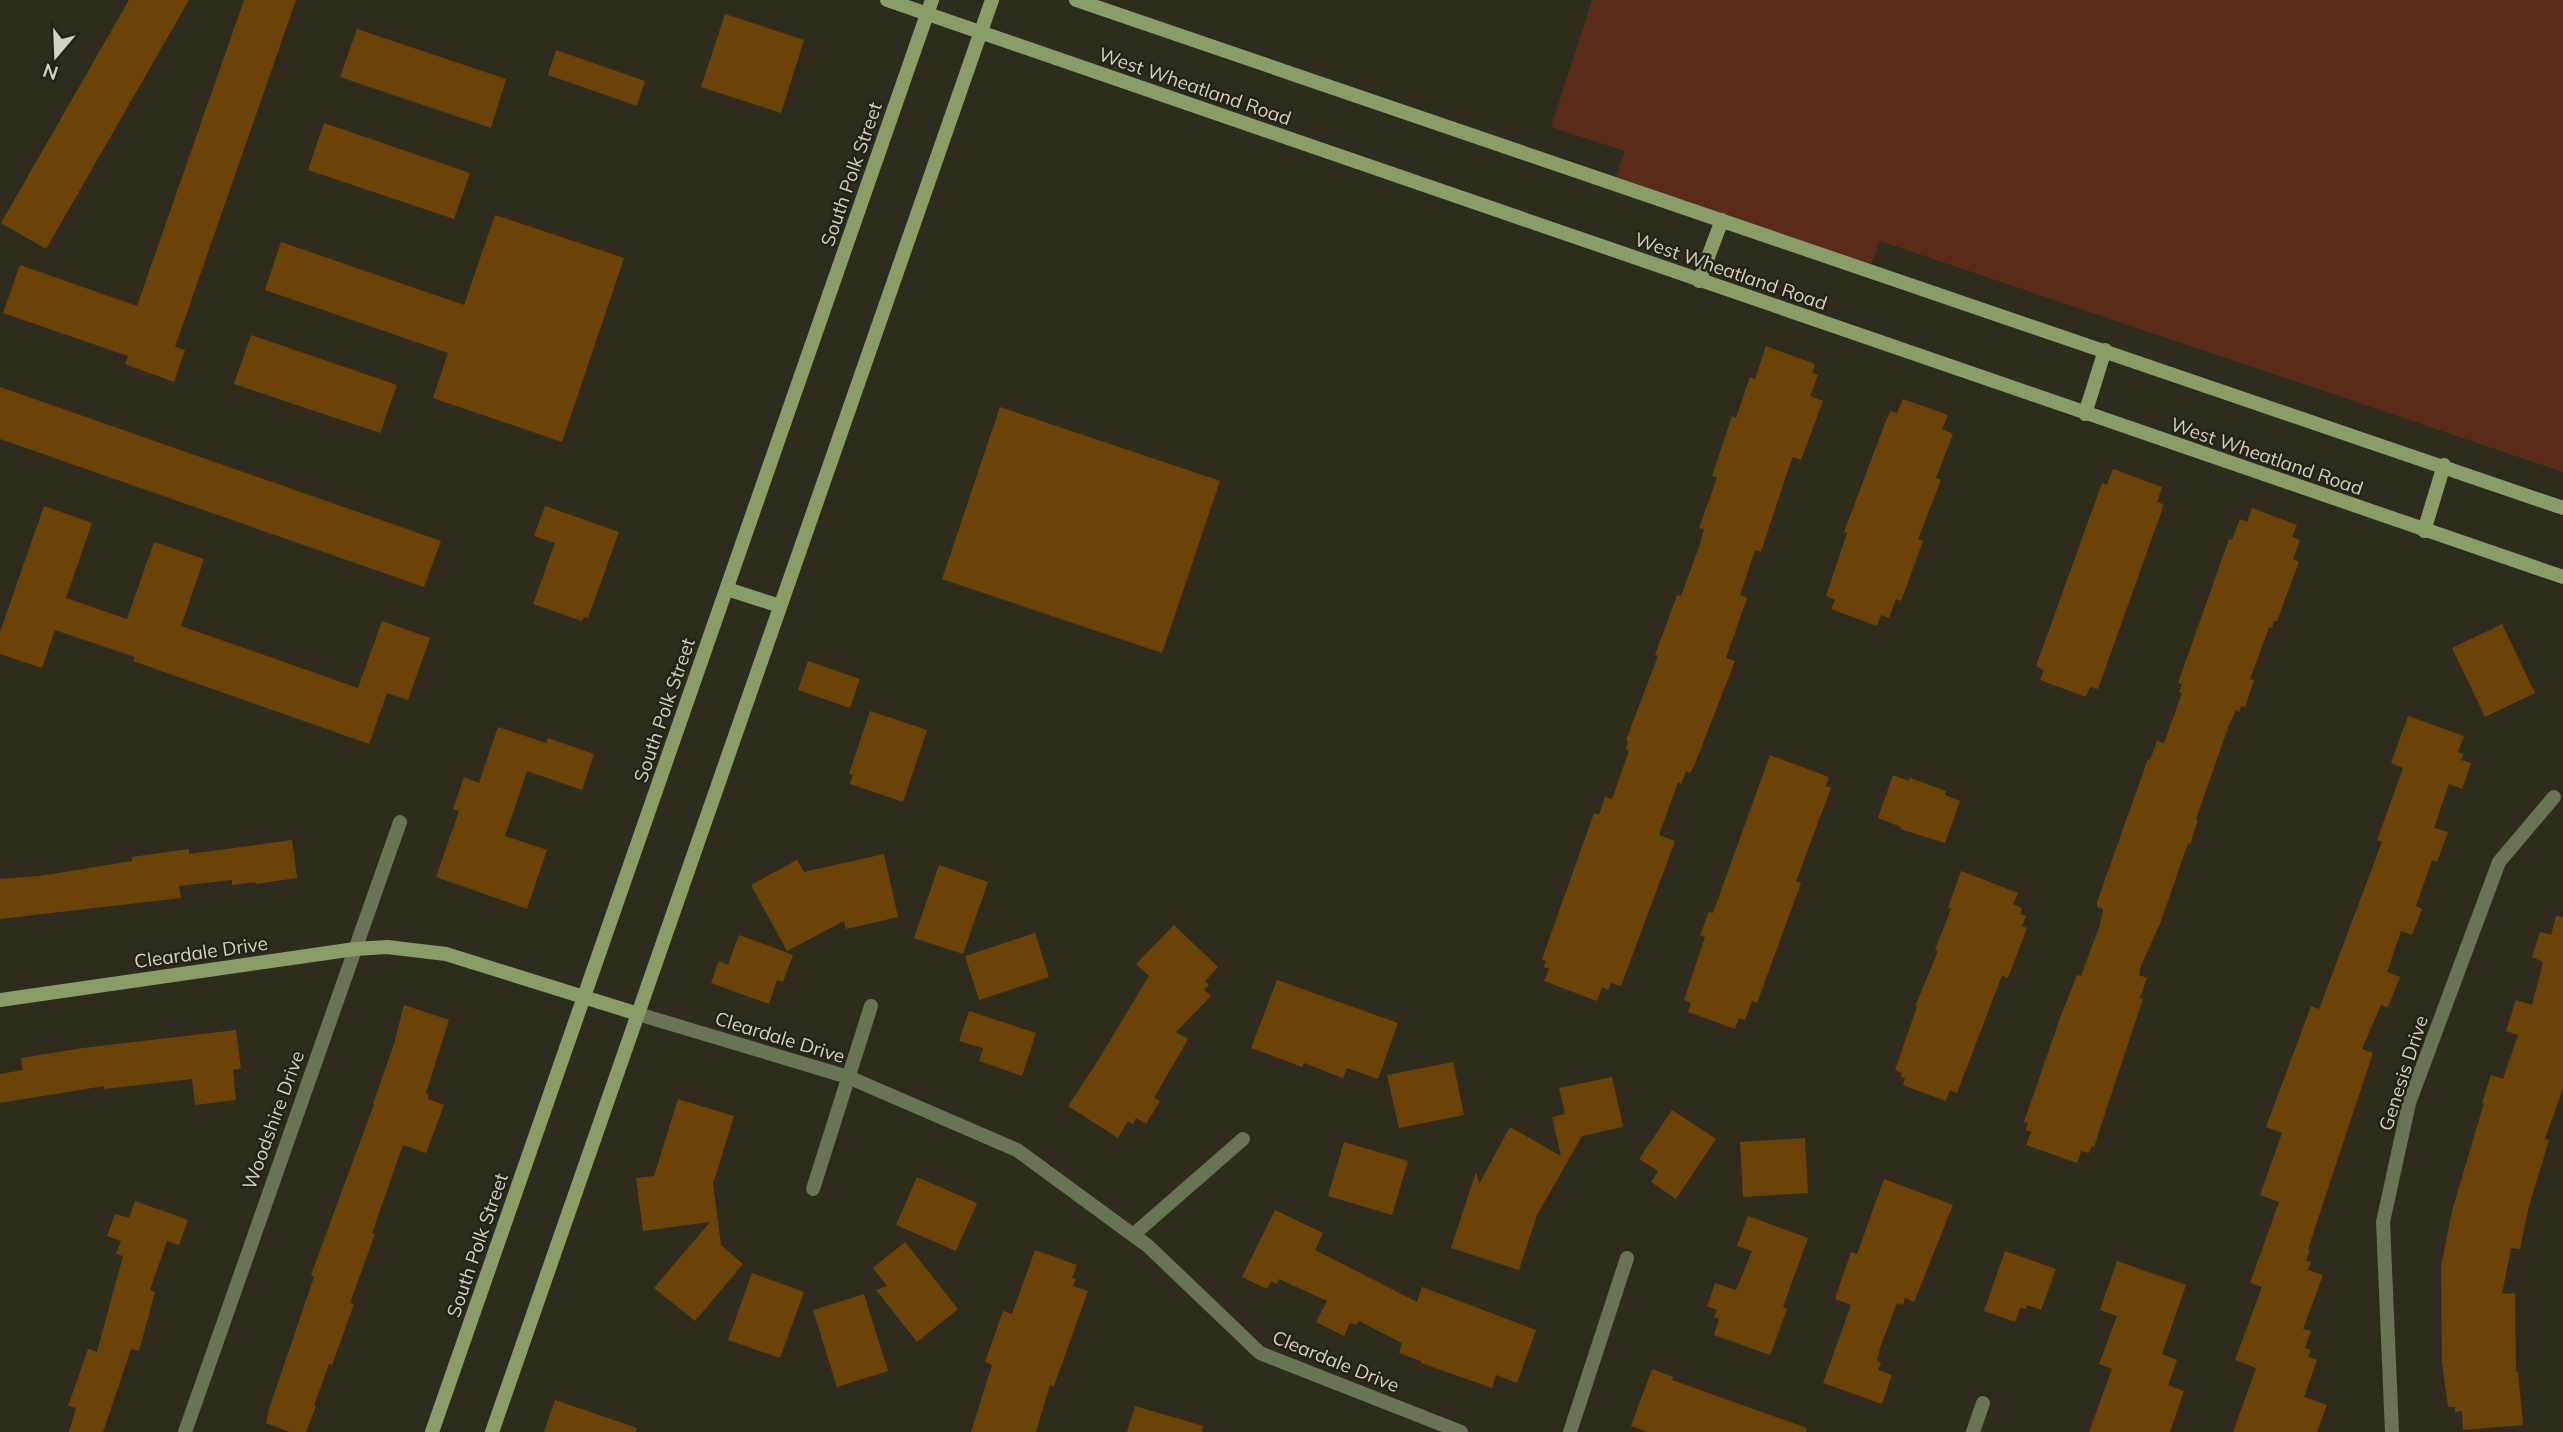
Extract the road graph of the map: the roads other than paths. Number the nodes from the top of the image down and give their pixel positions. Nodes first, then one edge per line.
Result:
1 (887, 0) edge
2 (992, 0) edge
3 (1076, 0) edge
4 (930, 7) edge
5 (980, 33) junction
6 (1722, 220) junction
7 (1699, 281) junction
8 (2105, 350) junction
9 (2085, 414) junction
10 (2444, 466) junction
11 (2563, 508) edge
12 (2424, 531) junction
13 (2563, 577) edge
14 (727, 589) junction
15 (780, 606) junction
16 (2554, 797) dead end
17 (400, 822) dead end
18 (355, 949) junction
19 (584, 996) junction
20 (0, 1000) edge
21 (871, 1006) dead end
22 (638, 1014) junction
23 (848, 1077) junction
24 (1243, 1139) dead end
25 (813, 1189) dead end
26 (1133, 1235) junction
27 (1627, 1258) dead end
28 (1983, 1403) dead end
29 (185, 1432) edge
30 (432, 1432) edge
31 (492, 1432) edge
32 (1461, 1432) edge
33 (1570, 1432) edge
34 (1973, 1432) edge
35 (2392, 1432) edge

1 - 4 main road, West Wheatland Road
2 - 5 main road
3 - 6 main road
4 - 5 main road, West Wheatland Road
4 - 14 main road, South Polk Street
5 - 7 main road, West Wheatland Road
5 - 15 main road
6 - 7 main road
6 - 8 main road
7 - 9 main road, West Wheatland Road
8 - 9 main road
8 - 10 main road
9 - 12 main road, West Wheatland Road
10 - 11 main road
10 - 12 main road
12 - 13 main road, West Wheatland Road
14 - 15 main road
14 - 19 main road, South Polk Street
15 - 22 main road
16 - 35 street, Genesis Drive
17 - 18 street, Woodshire Drive
18 - 19 main road, Cleardale Drive
18 - 20 main road, Cleardale Drive
18 - 29 street, Woodshire Drive
19 - 22 main road, Cleardale Drive
19 - 30 main road, South Polk Street
21 - 23 street
22 - 23 street, Cleardale Drive
22 - 31 main road
23 - 25 street
23 - 26 street, Cleardale Drive
24 - 26 street
26 - 32 street, Cleardale Drive
27 - 33 street
28 - 34 street

